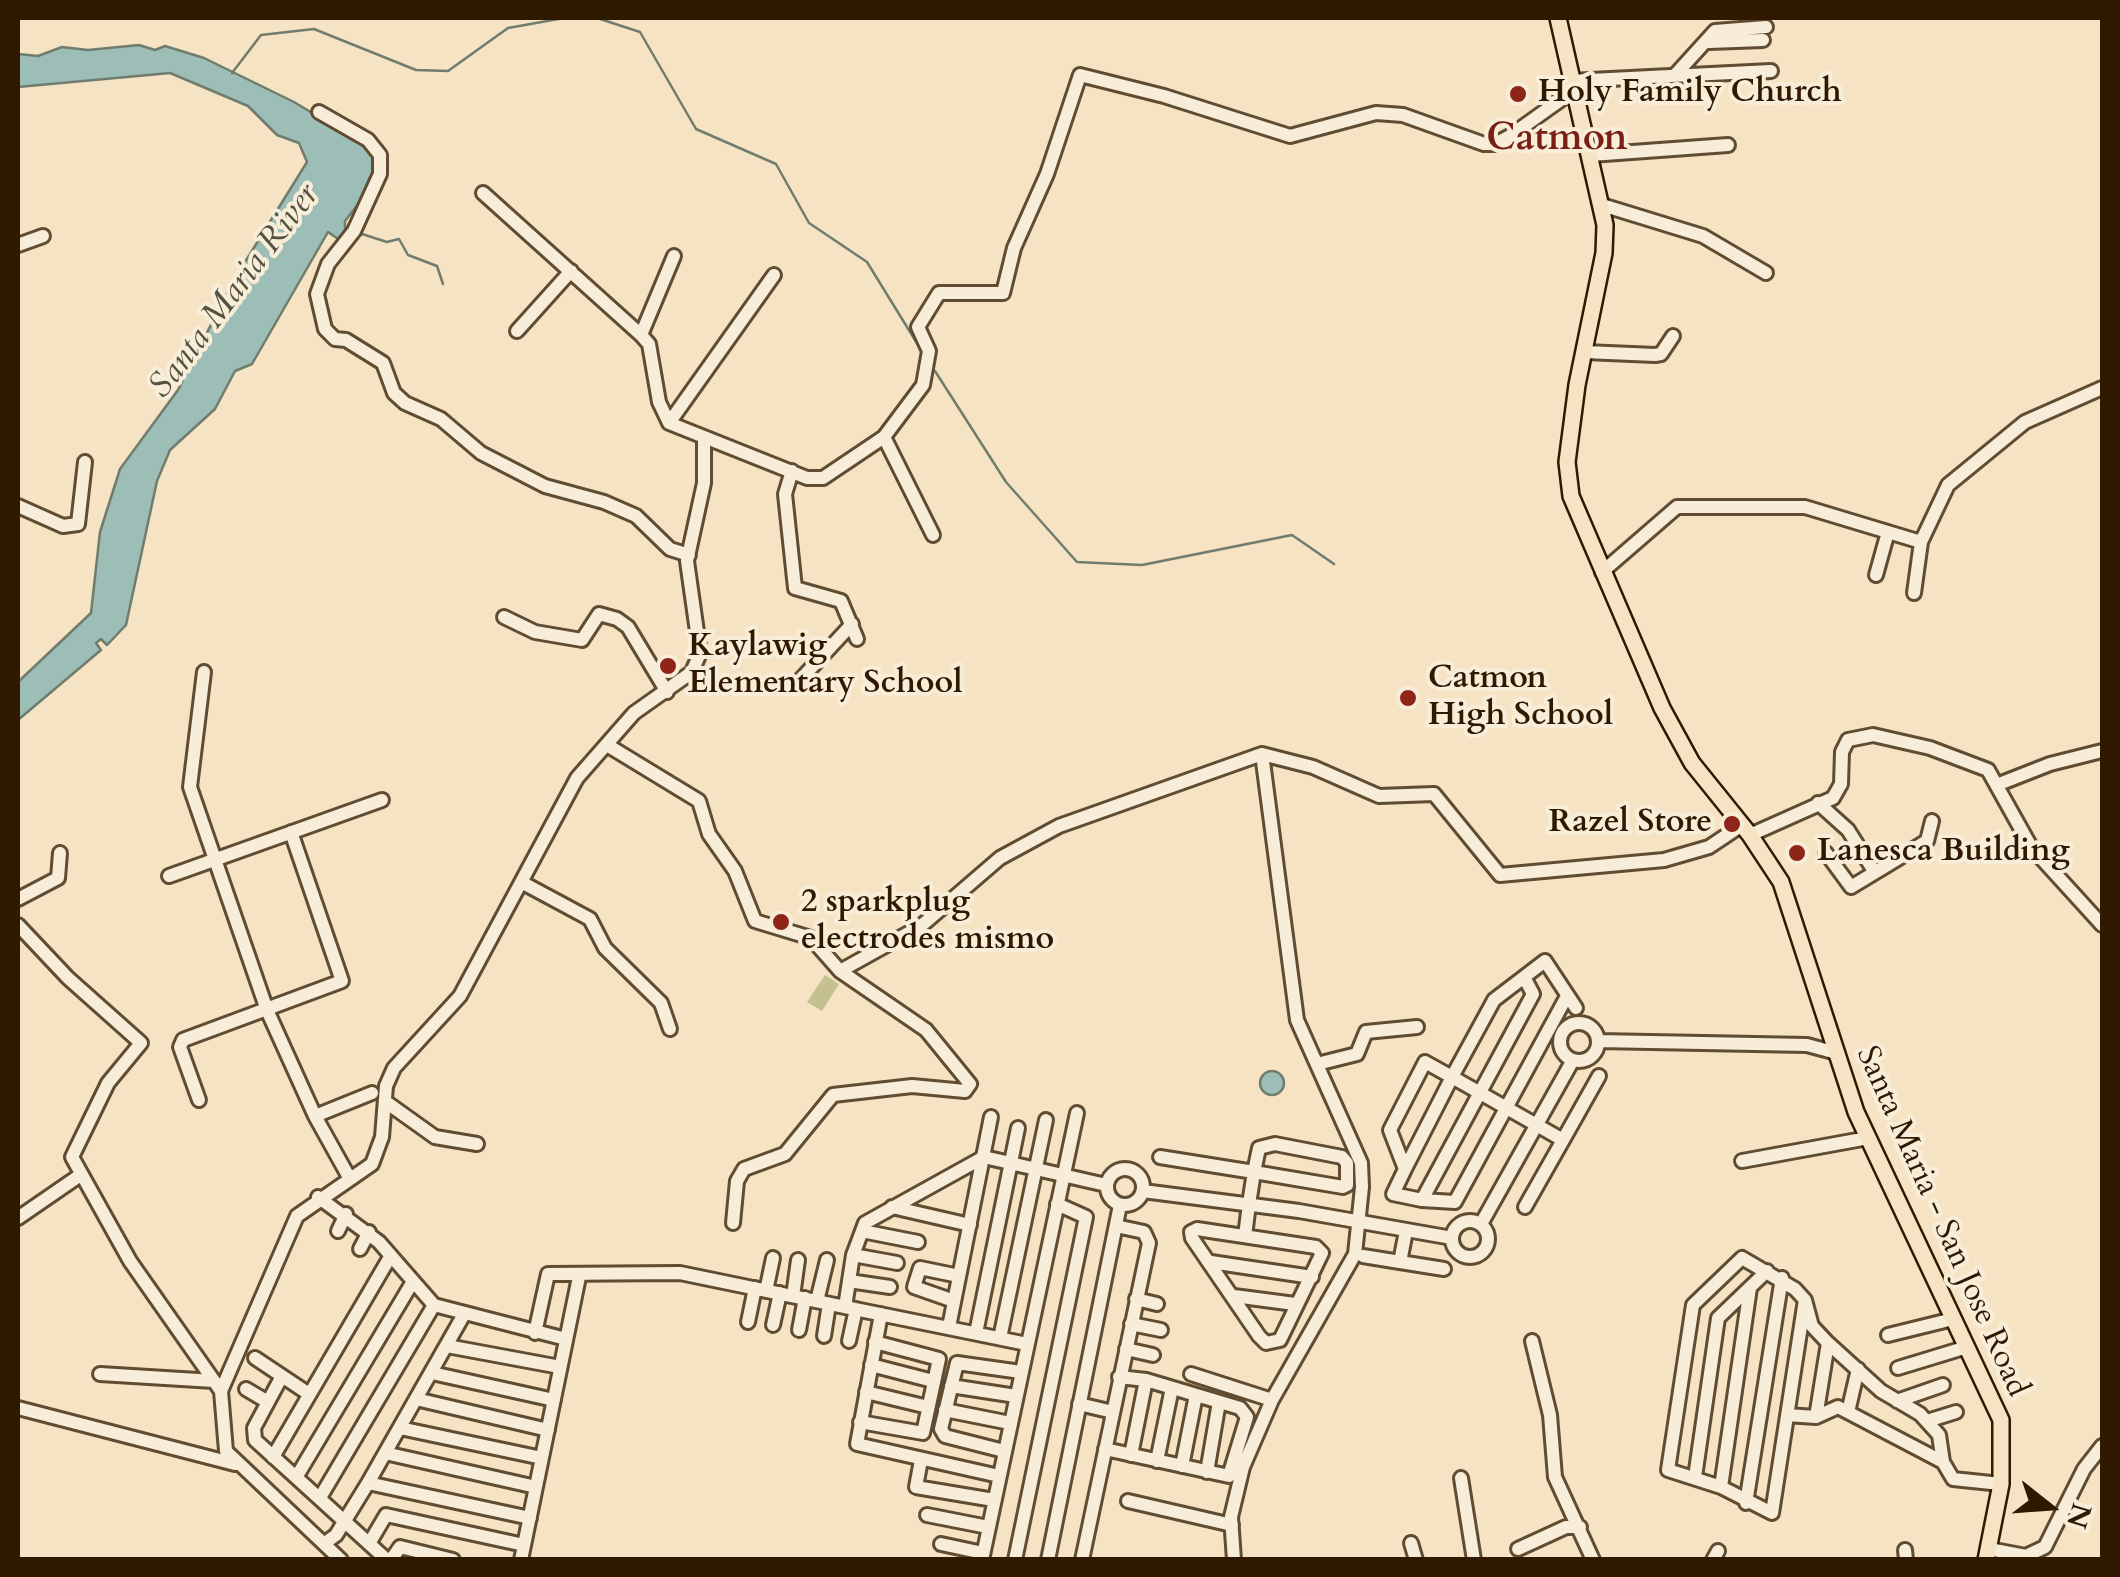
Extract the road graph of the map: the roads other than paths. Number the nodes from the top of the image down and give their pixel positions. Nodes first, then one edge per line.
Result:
1 (1558, 18) edge
2 (1764, 34) dead end
3 (1771, 71) dead end
4 (1676, 74) junction
5 (1571, 86) junction
6 (319, 112) dead end
7 (1728, 146) dead end
8 (1591, 155) junction
9 (483, 193) dead end
10 (1602, 205) junction
11 (43, 236) dead end
12 (18, 245) edge
13 (674, 256) dead end
14 (572, 272) junction
15 (1766, 273) dead end
16 (774, 275) dead end
17 (517, 331) dead end
18 (642, 335) junction
19 (1673, 336) dead end
20 (1585, 352) junction
21 (2102, 388) edge
22 (669, 423) junction
23 (884, 437) junction
24 (704, 439) junction
25 (85, 462) dead end
26 (792, 471) junction
27 (18, 506) edge
28 (1888, 532) junction
29 (933, 536) dead end
30 (1921, 542) junction
31 (689, 555) junction
32 (1602, 572) junction
33 (1876, 575) dead end
34 (1914, 593) dead end
35 (504, 617) dead end
36 (852, 624) junction
37 (857, 639) dead end
38 (204, 672) dead end
39 (801, 679) dead end
40 (666, 692) junction
41 (607, 745) junction
42 (2102, 752) edge
43 (1262, 754) junction
44 (2000, 784) junction
45 (382, 800) dead end
46 (1818, 804) junction
47 (1932, 821) dead end
48 (1746, 830) junction
49 (291, 832) junction
50 (60, 853) dead end
51 (1826, 853) dead end
52 (215, 860) junction
53 (1874, 871) junction
54 (169, 876) dead end
55 (523, 882) junction
56 (18, 899) edge
57 (18, 925) edge
58 (2102, 925) edge
59 (840, 970) junction
60 (1524, 977) junction
61 (267, 1010) junction
62 (1417, 1027) dead end
63 (670, 1029) dead end
64 (1827, 1032) junction
65 (1598, 1041) junction
66 (1807, 1045) junction
67 (1833, 1052) junction
68 (1573, 1060) junction
69 (1317, 1064) junction
70 (1599, 1076) dead end
71 (1452, 1077) junction
72 (372, 1093) dead end
73 (1480, 1093) junction
74 (198, 1100) dead end
75 (386, 1102) junction
76 (1506, 1108) junction
77 (1077, 1114) dead end
78 (315, 1116) junction
79 (992, 1117) dead end
80 (1046, 1120) dead end
81 (1536, 1125) junction
82 (1018, 1128) dead end
83 (1868, 1138) junction
84 (1563, 1140) junction
85 (478, 1144) dead end
86 (984, 1156) junction
87 (1160, 1157) dead end
88 (1742, 1161) dead end
89 (1012, 1162) junction
90 (1034, 1167) junction
91 (1404, 1169) junction
92 (1254, 1172) junction
93 (1063, 1174) junction
94 (79, 1176) junction
95 (350, 1178) junction
96 (1106, 1185) junction
97 (1143, 1191) junction
98 (318, 1198) junction
99 (1422, 1200) junction
100 (1057, 1204) junction
101 (1248, 1204) junction
102 (1120, 1205) junction
103 (892, 1206) junction
104 (1525, 1206) dead end
105 (346, 1214) junction
106 (18, 1218) edge
107 (1355, 1222) junction
108 (733, 1224) dead end
109 (1481, 1224) junction
110 (970, 1226) junction
111 (1116, 1226) junction
112 (338, 1231) dead end
113 (862, 1231) junction
114 (1406, 1231) junction
115 (369, 1232) junction
116 (1245, 1236) junction
117 (1452, 1238) junction
118 (918, 1242) dead end
119 (360, 1249) dead end
120 (854, 1255) junction
121 (390, 1256) junction
122 (1363, 1256) dead end
123 (773, 1258) dead end
124 (798, 1260) dead end
125 (827, 1260) dead end
126 (897, 1262) dead end
127 (1211, 1262) junction
128 (1400, 1262) junction
129 (1444, 1270) dead end
130 (1768, 1271) junction
131 (959, 1276) junction
132 (578, 1277) junction
133 (1312, 1277) junction
134 (1782, 1278) junction
135 (849, 1280) junction
136 (412, 1283) junction
137 (890, 1287) dead end
138 (1750, 1288) junction
139 (792, 1296) junction
140 (1234, 1296) junction
141 (1136, 1298) junction
142 (1805, 1300) junction
143 (954, 1301) junction
144 (1157, 1304) dead end
145 (1296, 1304) junction
146 (434, 1305) junction
147 (850, 1308) junction
148 (881, 1314) junction
149 (464, 1316) junction
150 (1953, 1319) junction
151 (748, 1322) dead end
152 (1131, 1324) junction
153 (773, 1325) dead end
154 (949, 1327) junction
155 (799, 1330) dead end
156 (1161, 1330) dead end
157 (535, 1333) junction
158 (976, 1333) junction
159 (1888, 1335) dead end
160 (824, 1336) dead end
161 (1000, 1338) junction
162 (566, 1339) junction
163 (849, 1341) dead end
164 (1532, 1341) dead end
165 (875, 1342) junction
166 (1828, 1343) junction
167 (1027, 1344) junction
168 (447, 1346) junction
169 (1966, 1347) junction
170 (1126, 1349) junction
171 (1153, 1355) dead end
172 (256, 1358) dead end
173 (871, 1365) junction
174 (560, 1368) junction
175 (1898, 1368) dead end
176 (1858, 1369) junction
177 (1021, 1372) junction
178 (432, 1373) junction
179 (100, 1374) dead end
180 (1191, 1374) dead end
181 (282, 1376) junction
182 (1119, 1376) junction
183 (1146, 1380) junction
184 (933, 1381) junction
185 (218, 1386) junction
186 (950, 1386) junction
187 (1944, 1386) dead end
188 (1172, 1388) junction
189 (246, 1389) dead end
190 (866, 1392) junction
191 (309, 1394) junction
192 (1196, 1394) junction
193 (1016, 1396) junction
194 (416, 1399) junction
195 (554, 1400) junction
196 (1272, 1400) junction
197 (1897, 1401) junction
198 (268, 1402) junction
199 (1219, 1402) junction
200 (1078, 1404) junction
201 (18, 1408) edge
202 (928, 1408) junction
203 (946, 1410) junction
204 (1112, 1412) junction
205 (1848, 1412) junction
206 (1956, 1412) dead end
207 (1787, 1415) junction
208 (1816, 1416) junction
209 (1927, 1421) junction
210 (860, 1422) junction
211 (1010, 1423) junction
212 (400, 1428) junction
213 (548, 1430) junction
214 (1939, 1435) junction
215 (2102, 1446) edge
216 (1104, 1450) junction
217 (1922, 1450) junction
218 (1004, 1451) junction
219 (384, 1454) junction
220 (1131, 1456) junction
221 (273, 1457) junction
222 (542, 1458) junction
223 (921, 1460) junction
224 (1157, 1461) junction
225 (1943, 1462) junction
226 (236, 1464) junction
227 (1182, 1466) junction
228 (1207, 1472) junction
229 (297, 1476) junction
230 (999, 1476) junction
231 (1694, 1477) junction
232 (1461, 1478) dead end
233 (368, 1483) junction
234 (2001, 1484) junction
235 (536, 1487) junction
236 (1722, 1488) junction
237 (321, 1496) junction
238 (994, 1500) junction
239 (1128, 1502) dead end
240 (1746, 1503) junction
241 (926, 1515) dead end
242 (530, 1518) junction
243 (344, 1521) junction
244 (1232, 1525) junction
245 (988, 1527) junction
246 (1580, 1527) junction
247 (370, 1542) junction
248 (1410, 1543) dead end
249 (325, 1544) junction
250 (941, 1544) dead end
251 (1518, 1549) dead end
252 (523, 1552) edge
253 (1988, 1554) edge
254 (982, 1556) edge
255 (341, 1560) edge
256 (389, 1560) edge
257 (453, 1560) edge
258 (1015, 1560) edge
259 (1048, 1560) edge
260 (1082, 1560) edge
261 (1234, 1560) edge
262 (1416, 1560) edge
263 (1474, 1560) edge
264 (1593, 1560) edge

1 - 5 main road, Santa Maria - San Jose Road
2 - 4 street
3 - 4 street
4 - 5 street
5 - 8 main road, Santa Maria - San Jose Road
5 - 23 street
6 - 31 street
7 - 8 street
8 - 10 main road, Santa Maria - San Jose Road
9 - 14 street
10 - 15 street
10 - 20 main road, Santa Maria - San Jose Road
11 - 12 street
13 - 18 street
14 - 17 street
14 - 18 street
16 - 22 street
18 - 22 street
19 - 20 street
20 - 32 main road, Santa Maria - San Jose Road
21 - 30 street
22 - 24 street
23 - 26 street
23 - 29 street
24 - 26 street
24 - 31 street
25 - 27 street
26 - 36 street
28 - 30 street
28 - 32 street
28 - 33 street
30 - 34 street
31 - 40 street
32 - 48 main road, Santa Maria - San Jose Road
35 - 40 street
36 - 37 street
36 - 39 street
38 - 52 street
40 - 41 street
41 - 55 street
41 - 59 street
42 - 44 street
43 - 48 street
43 - 59 street
43 - 69 street
44 - 46 street
44 - 58 street
45 - 49 street
46 - 48 street
46 - 53 street
47 - 53 street
48 - 64 main road, Santa Maria - San Jose Road
49 - 52 street
49 - 61 street
50 - 56 street
51 - 53 street
52 - 54 street
52 - 61 street
55 - 63 street
55 - 75 street
57 - 94 street
59 - 108 street
60 - 71 street
60 - 73 street
60 - 76 street
61 - 74 street
61 - 78 street
62 - 69 street
64 - 66 street
64 - 67 main road, Santa Maria - San Jose Road
65 - 66 street
65 - 68 street
65 - 68 street
66 - 67 street
67 - 83 main road, Santa Maria - San Jose Road
68 - 81 street
69 - 107 street
70 - 84 street
71 - 73 street
71 - 91 street
71 - 91 street
72 - 78 street
73 - 76 street
73 - 99 street
75 - 85 street
75 - 95 street
76 - 81 street
76 - 99 street
77 - 93 street
78 - 95 street
79 - 86 street
80 - 90 street
81 - 84 street
81 - 109 street
82 - 89 street
83 - 88 street
83 - 150 main road, Santa Maria - San Jose Road
84 - 104 street
86 - 89 street
86 - 103 street
86 - 110 street
87 - 92 street
89 - 90 street
89 - 158 street
90 - 93 street
90 - 161 street
91 - 99 street
92 - 92 street
92 - 101 street
93 - 96 street
93 - 100 street
94 - 106 street
94 - 185 street
95 - 98 street
96 - 97 street
96 - 102 street
97 - 101 street
97 - 102 street
98 - 105 street
98 - 185 street
100 - 167 street
100 - 258 street
101 - 107 street
101 - 116 street
102 - 111 street
103 - 110 street
103 - 113 street
105 - 112 street
105 - 115 street
107 - 114 street
107 - 196 street
109 - 117 street
109 - 117 street
110 - 131 street
111 - 141 street
111 - 200 street
113 - 118 street
113 - 120 street
114 - 117 street
114 - 128 street
115 - 119 street
115 - 121 street
116 - 127 street
116 - 133 street
120 - 126 street
120 - 135 street
121 - 136 street
121 - 191 street
122 - 128 street
123 - 139 street
124 - 139 street
125 - 139 street
127 - 133 street
127 - 140 street
128 - 129 street
130 - 134 street
130 - 138 street
130 - 231 street
131 - 143 street
131 - 143 street
132 - 139 street
132 - 157 street
132 - 162 street
133 - 145 street
134 - 142 street
134 - 240 street
135 - 137 street
135 - 147 street
136 - 146 street
136 - 229 street
138 - 231 street
138 - 236 street
139 - 147 street
139 - 151 street
139 - 153 street
139 - 155 street
139 - 160 street
140 - 145 street
140 - 145 street
141 - 144 street
141 - 152 street
142 - 166 street
142 - 207 street
143 - 154 street
146 - 149 street
146 - 237 street
147 - 148 street
147 - 163 street
148 - 154 street
148 - 165 street
149 - 157 street
149 - 168 street
150 - 159 street
150 - 169 main road, Santa Maria - San Jose Road
152 - 156 street
152 - 170 street
154 - 158 street
157 - 162 street
158 - 161 street
161 - 167 street
162 - 174 street
164 - 246 street
165 - 173 street
165 - 184 street
166 - 176 street
166 - 208 street
167 - 177 street
168 - 174 street
168 - 178 street
169 - 175 street
169 - 234 main road, Santa Maria - San Jose Road
170 - 171 street
170 - 182 street
172 - 181 street
173 - 184 street
173 - 190 street
174 - 195 street
176 - 197 street
176 - 205 street
177 - 186 street
177 - 193 street
178 - 194 street
178 - 195 street
179 - 185 street
180 - 196 street
181 - 191 street
181 - 198 street
182 - 183 street
182 - 204 street
183 - 188 street
183 - 220 street
184 - 202 street
185 - 226 street
186 - 193 street
186 - 203 street
187 - 197 street
188 - 192 street
188 - 224 street
189 - 198 street
190 - 202 street
190 - 210 street
191 - 221 street
192 - 199 street
192 - 227 street
193 - 211 street
194 - 212 street
194 - 213 street
195 - 213 street
196 - 244 street
197 - 209 street
198 - 221 street
199 - 228 street
199 - 228 street
200 - 204 street
200 - 259 street
201 - 226 street
202 - 210 street
203 - 211 street
203 - 218 street
204 - 216 street
205 - 208 street
205 - 217 street
206 - 209 street
207 - 208 street
207 - 240 street
209 - 214 street
210 - 223 street
211 - 218 street
212 - 219 street
212 - 222 street
213 - 222 street
214 - 217 street
214 - 225 street
215 - 253 street
216 - 220 street
216 - 260 street
217 - 225 street
218 - 230 street
219 - 233 street
219 - 235 street
220 - 224 street
221 - 229 street
222 - 235 street
223 - 230 street
223 - 238 street
224 - 227 street
225 - 234 street
226 - 249 street
227 - 228 street
229 - 237 street
230 - 238 street
231 - 236 street
232 - 263 street
233 - 242 street
233 - 243 street
234 - 253 main road, Santa Maria - San Jose Road
235 - 242 street
236 - 240 street
237 - 243 street
238 - 245 street
239 - 244 street
241 - 245 street
242 - 252 street
243 - 247 street
243 - 249 street
244 - 261 street
245 - 254 street
246 - 251 street
246 - 264 street
247 - 252 street
247 - 256 street
248 - 262 street
249 - 255 street
250 - 254 street
256 - 257 street

